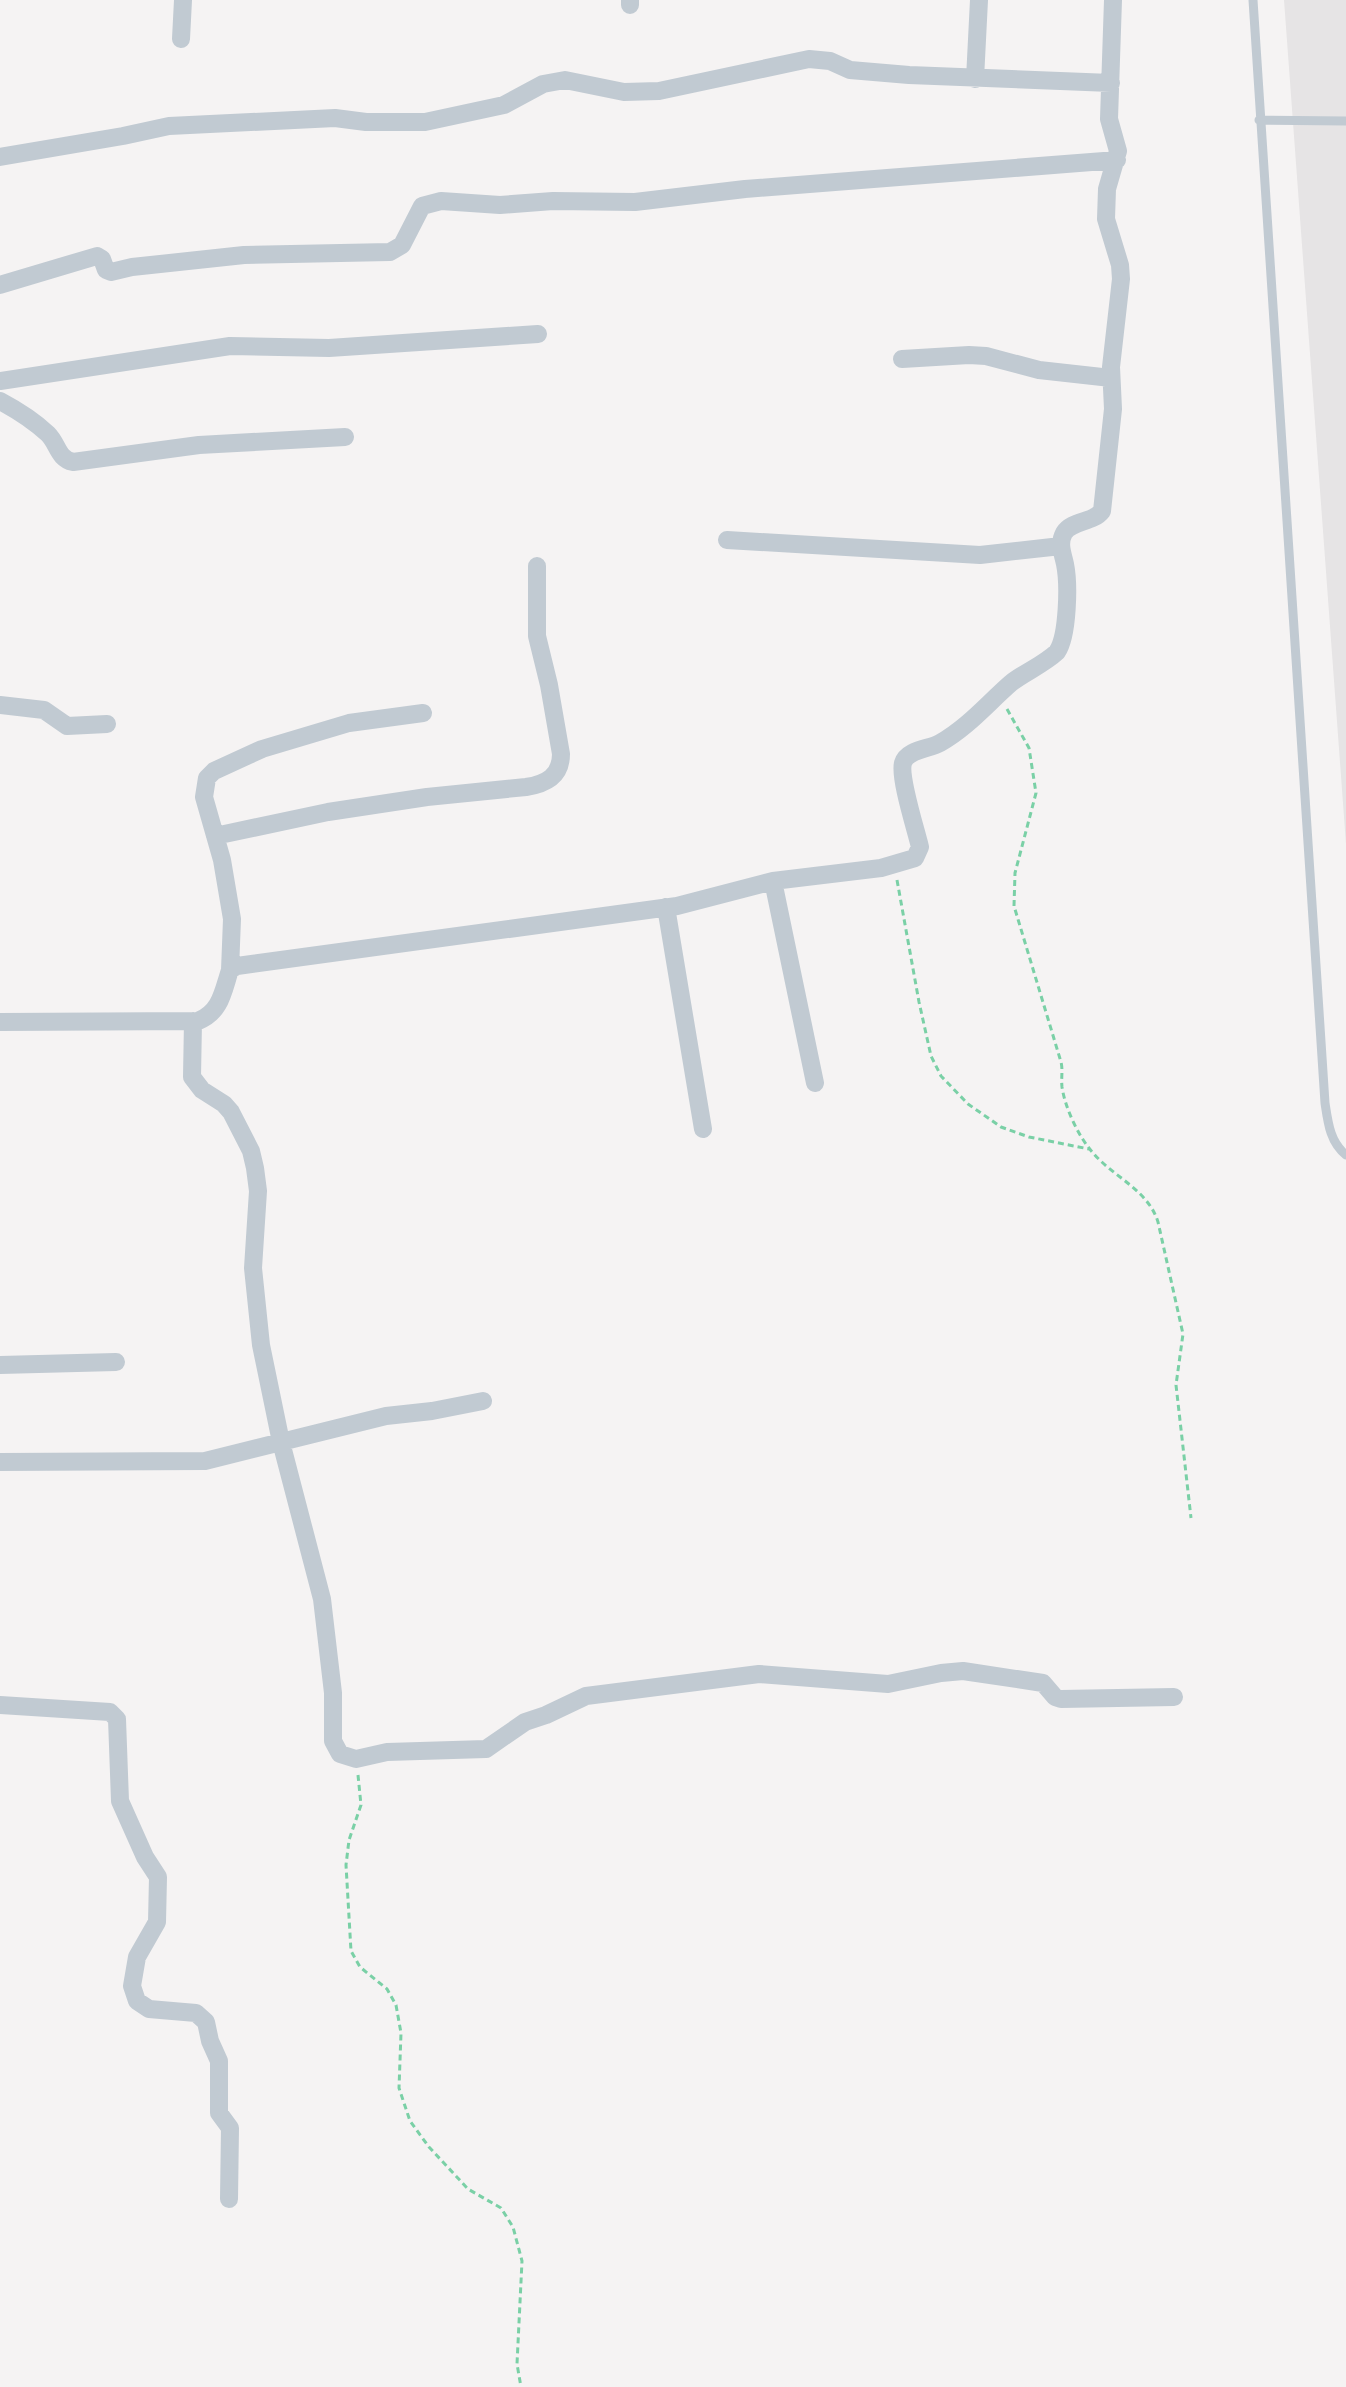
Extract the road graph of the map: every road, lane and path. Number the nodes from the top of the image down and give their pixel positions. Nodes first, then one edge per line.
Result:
1 (183, 0) edge
2 (979, 0) edge
3 (1113, 0) edge
4 (1253, 0) edge
5 (181, 39) dead end
6 (975, 79) junction
7 (1111, 83) junction
8 (1259, 120) junction
9 (1346, 121) edge
10 (0, 157) edge
11 (1117, 160) junction
12 (0, 285) edge
13 (538, 334) dead end
14 (902, 359) dead end
15 (1111, 378) junction
16 (0, 381) edge
17 (0, 401) edge
18 (345, 437) dead end
19 (727, 540) dead end
20 (1061, 546) junction
21 (537, 566) dead end
22 (998, 696) junction
23 (0, 705) edge
24 (423, 713) dead end
25 (107, 724) dead end
26 (215, 836) junction
27 (895, 865) junction
28 (773, 881) junction
29 (666, 907) junction
30 (230, 970) junction
31 (193, 1021) junction
32 (0, 1022) edge
33 (815, 1083) dead end
34 (703, 1129) dead end
35 (1089, 1149) junction
36 (1346, 1155) edge
37 (116, 1362) dead end
38 (0, 1365) edge
39 (483, 1401) dead end
40 (281, 1442) junction
41 (0, 1462) edge
42 (1191, 1518) dead end
43 (1174, 1697) dead end
44 (0, 1705) edge
45 (356, 1759) junction
46 (229, 2199) dead end
47 (521, 2387) edge

1 - 5 street
2 - 6 street
3 - 7 street
4 - 8 lane
6 - 7 street
6 - 10 street
7 - 11 street
8 - 9 lane
8 - 36 lane
11 - 12 street
11 - 15 street
13 - 16 street
14 - 15 street
15 - 20 street
17 - 18 street
19 - 20 street
20 - 22 street
21 - 26 street
22 - 27 street
22 - 35 path
23 - 25 street
24 - 26 street
26 - 30 street
27 - 28 street
27 - 35 path
28 - 29 street
28 - 33 street
29 - 30 street
29 - 34 street
30 - 31 street
31 - 32 street
31 - 40 street
35 - 42 path
37 - 38 street
39 - 40 street
40 - 41 street
40 - 45 street
43 - 45 street
44 - 46 street
45 - 47 path

